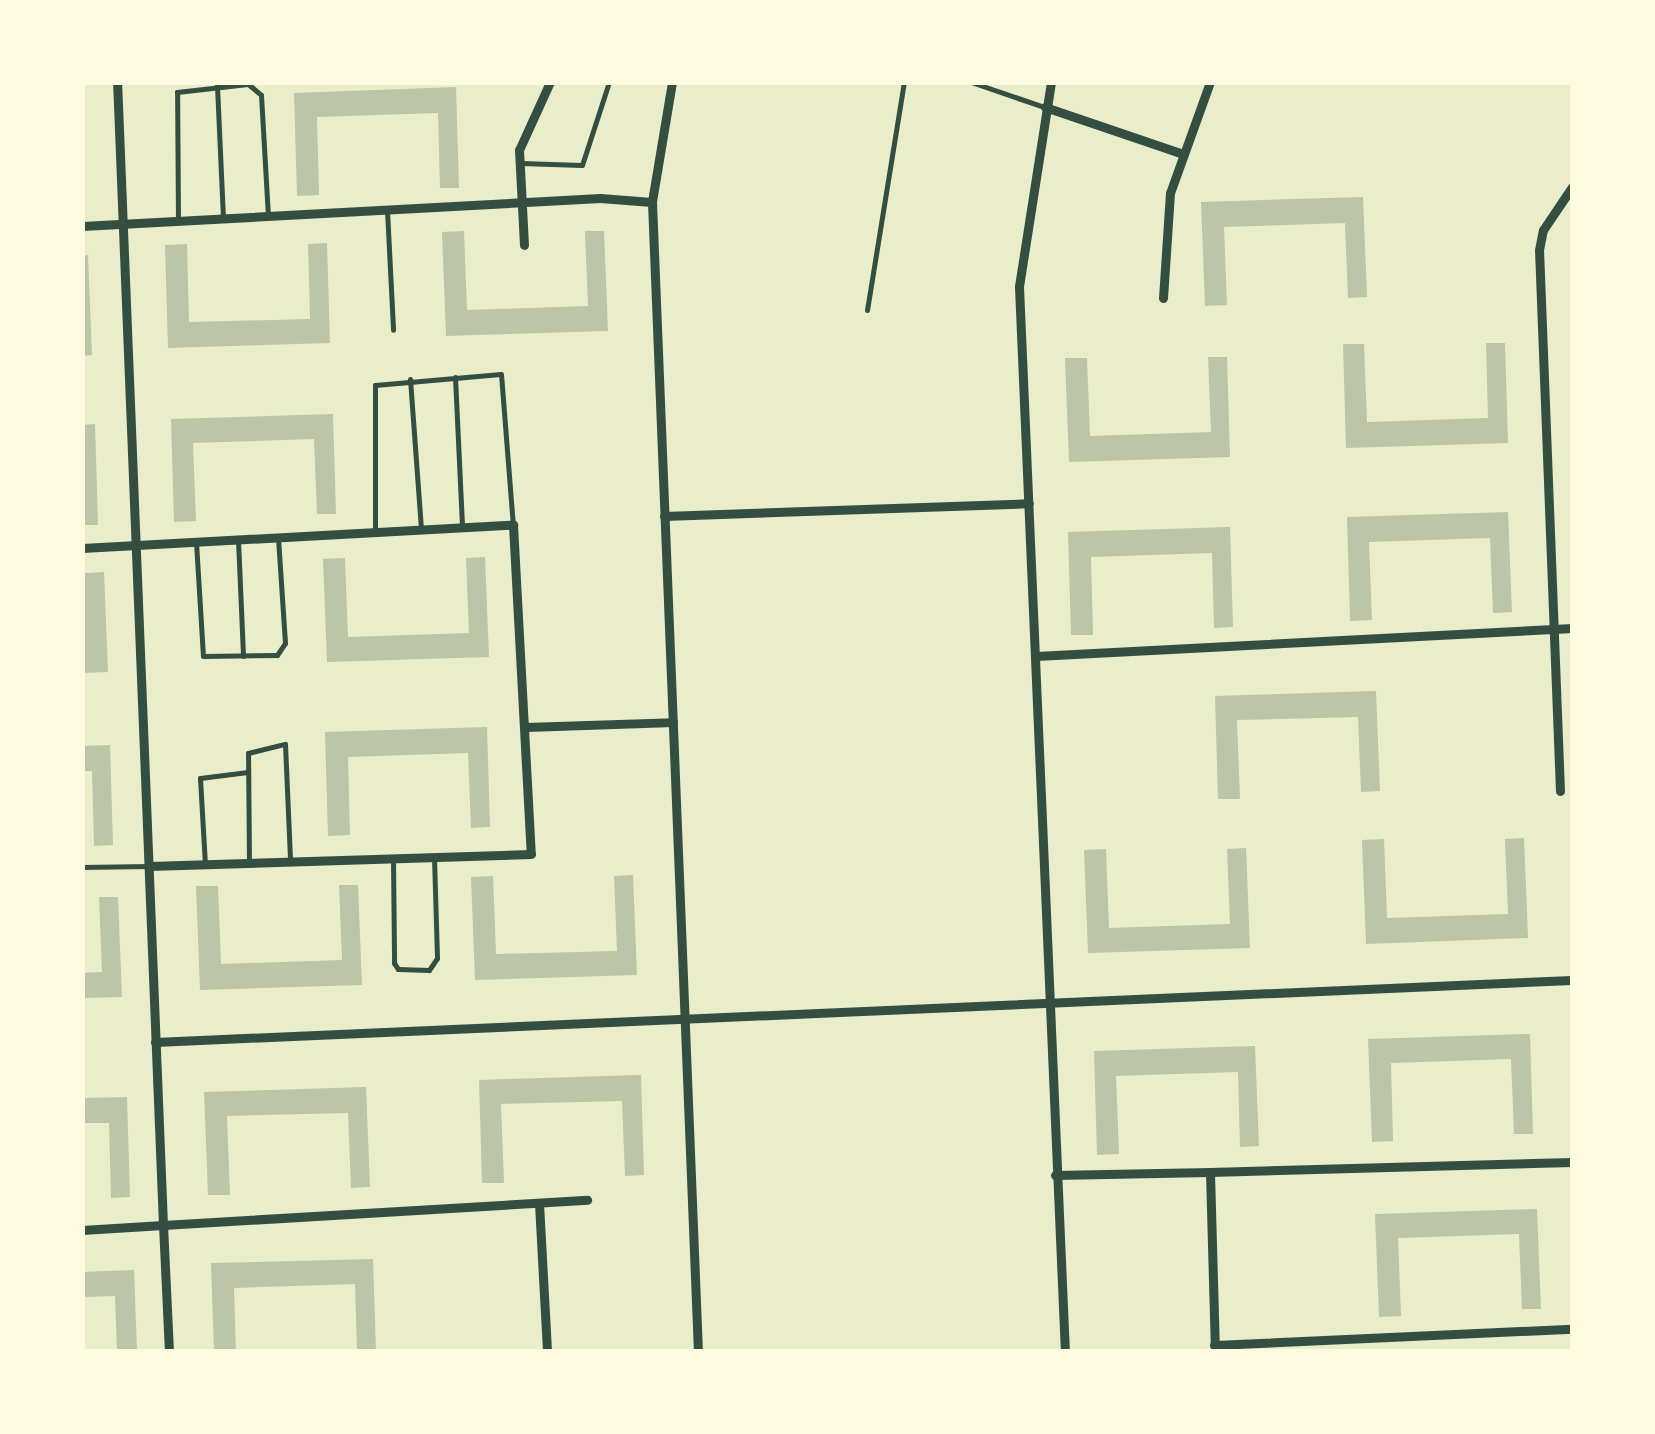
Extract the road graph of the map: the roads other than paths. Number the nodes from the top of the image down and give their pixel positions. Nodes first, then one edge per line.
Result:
1 (118, 82) edge
2 (550, 82) edge
3 (609, 82) edge
4 (672, 82) edge
5 (904, 82) edge
6 (971, 82) edge
7 (1051, 82) edge
8 (1210, 82) edge
9 (217, 86) junction
10 (1044, 107) junction
11 (1183, 154) junction
12 (520, 163) junction
13 (1572, 187) edge
14 (522, 202) junction
15 (652, 202) junction
16 (386, 210) junction
17 (268, 216) junction
18 (223, 218) junction
19 (178, 220) junction
20 (123, 223) junction
21 (82, 226) edge
22 (524, 245) dead end
23 (1163, 298) dead end
24 (867, 310) dead end
25 (393, 330) dead end
26 (455, 377) junction
27 (410, 380) junction
28 (1029, 503) junction
29 (664, 516) junction
30 (513, 526) junction
31 (462, 528) junction
32 (420, 530) junction
33 (375, 533) junction
34 (278, 538) junction
35 (238, 540) junction
36 (196, 542) junction
37 (136, 545) junction
38 (82, 548) edge
39 (1572, 628) edge
40 (1551, 630) junction
41 (243, 656) junction
42 (1036, 656) junction
43 (673, 722) junction
44 (526, 727) junction
45 (248, 772) junction
46 (1560, 792) dead end
47 (434, 857) junction
48 (392, 859) junction
49 (290, 862) junction
50 (249, 863) junction
51 (205, 864) junction
52 (148, 866) junction
53 (82, 868) edge
54 (1572, 980) edge
55 (1050, 1001) junction
56 (684, 1017) junction
57 (156, 1042) junction
58 (1572, 1162) edge
59 (1210, 1172) junction
60 (1055, 1174) junction
61 (586, 1200) dead end
62 (539, 1203) junction
63 (162, 1225) junction
64 (82, 1230) edge
65 (1572, 1329) edge
66 (1214, 1348) edge
67 (169, 1352) edge
68 (547, 1352) edge
69 (698, 1352) edge
70 (1065, 1352) edge

1 - 20 street
2 - 12 street
3 - 12 lane
4 - 15 street
5 - 24 lane
6 - 10 lane
7 - 10 street
8 - 11 street
9 - 17 lane
9 - 18 lane
9 - 19 lane
10 - 11 street
10 - 28 street
11 - 23 street
12 - 14 street
13 - 40 street
14 - 15 street
14 - 16 street
14 - 22 street
15 - 29 street
16 - 17 street
16 - 25 lane
17 - 18 street
18 - 19 street
19 - 20 street
20 - 21 street
20 - 37 street
26 - 27 lane
26 - 30 lane
26 - 31 lane
27 - 32 lane
27 - 33 lane
28 - 29 street
28 - 42 street
29 - 43 street
30 - 31 street
30 - 44 street
31 - 32 street
32 - 33 street
33 - 34 street
34 - 35 street
34 - 41 lane
35 - 36 street
35 - 41 lane
36 - 37 street
36 - 41 lane
37 - 38 street
37 - 52 street
39 - 40 street
40 - 42 street
40 - 46 street
42 - 55 street
43 - 44 street
43 - 56 street
44 - 47 street
45 - 49 lane
45 - 50 lane
45 - 51 lane
47 - 48 street
47 - 48 lane
48 - 49 street
49 - 50 street
50 - 51 street
51 - 52 street
52 - 53 lane
52 - 57 street
54 - 55 street
55 - 56 street
55 - 60 street
56 - 57 street
56 - 69 street
57 - 63 street
58 - 59 street
59 - 60 street
59 - 66 street
60 - 70 street
61 - 62 street
62 - 63 street
62 - 68 street
63 - 64 street
63 - 67 street
65 - 66 street

